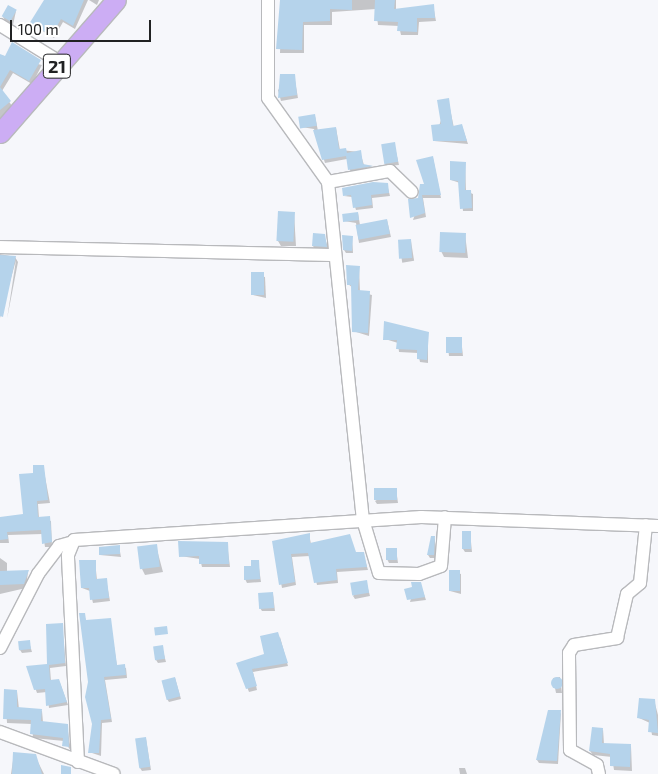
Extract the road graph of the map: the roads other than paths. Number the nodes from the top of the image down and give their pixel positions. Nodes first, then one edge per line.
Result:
1 (116, 0) edge
2 (268, 0) edge
3 (0, 25) edge
4 (60, 62) junction
5 (0, 132) edge
6 (328, 182) junction
7 (412, 192) dead end
8 (0, 247) edge
9 (335, 255) junction
10 (445, 517) junction
11 (363, 520) junction
12 (652, 526) edge
13 (70, 544) junction
14 (0, 648) edge
15 (0, 732) edge
16 (78, 762) junction
17 (114, 774) edge
18 (599, 774) edge

1 - 4 highway, 21
2 - 6 street
3 - 4 street
4 - 5 highway, 21
6 - 7 street
6 - 9 street
8 - 9 street
9 - 11 street
10 - 11 street
10 - 11 street
10 - 12 street
11 - 13 street
12 - 18 street
13 - 14 street
13 - 16 street
15 - 16 street
16 - 17 street

